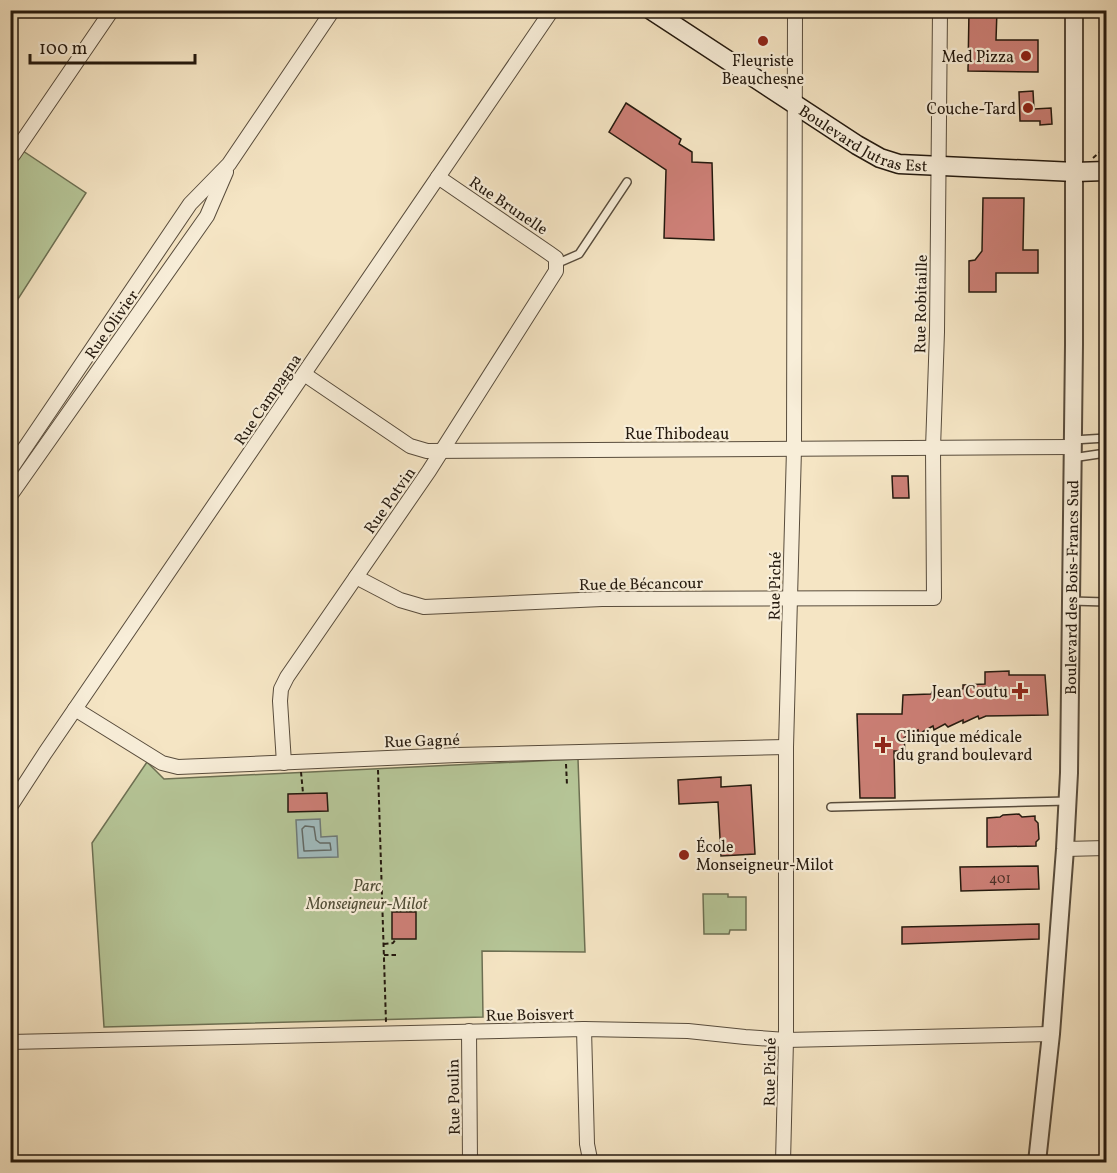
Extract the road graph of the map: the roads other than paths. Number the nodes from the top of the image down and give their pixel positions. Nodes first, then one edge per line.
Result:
1 (112, 10) edge
2 (333, 10) edge
3 (552, 10) edge
4 (651, 10) edge
5 (795, 10) edge
6 (940, 10) edge
7 (1074, 10) edge
8 (795, 105) junction
9 (13, 155) dead end
10 (229, 164) junction
11 (938, 166) junction
12 (1075, 171) junction
13 (1107, 171) edge
14 (438, 177) junction
15 (627, 182) dead end
16 (169, 236) junction
17 (185, 248) junction
18 (556, 264) junction
19 (304, 374) junction
20 (63, 392) junction
21 (76, 402) junction
22 (1107, 438) edge
23 (933, 448) junction
24 (1073, 448) junction
25 (794, 449) junction
26 (442, 451) junction
27 (1107, 454) edge
28 (10, 470) edge
29 (10, 496) edge
30 (356, 577) junction
31 (790, 598) junction
32 (933, 598) joint
33 (1071, 601) junction
34 (1107, 602) edge
35 (75, 709) junction
36 (786, 747) junction
37 (284, 763) junction
38 (1068, 801) junction
39 (10, 807) edge
40 (831, 807) dead end
41 (1107, 848) edge
42 (1065, 849) junction
43 (584, 1029) junction
44 (469, 1031) junction
45 (1051, 1034) junction
46 (786, 1040) junction
47 (10, 1042) edge
48 (470, 1162) edge
49 (592, 1162) edge
50 (783, 1162) edge
51 (1037, 1162) edge

1 - 9 street
2 - 10 street, Rue Olivier
3 - 14 street, Rue Campagna
4 - 8 main road, Boulevard Jutras Est
5 - 8 street, Rue Piché
6 - 11 street, Rue Robitaille
7 - 12 street, Boulevard des Bois-Francs Sud
8 - 11 main road, Boulevard Jutras Est
8 - 25 street, Rue Piché
10 - 16 street, Rue Olivier
10 - 17 street, Rue Olivier
11 - 12 main road, Boulevard Jutras Est
11 - 23 street, Rue Robitaille
12 - 13 main road, Boulevard Jutras Est
12 - 24 street, Boulevard des Bois-Francs Sud
14 - 18 street, Rue Brunelle
14 - 19 street, Rue Campagna
15 - 18 lane
16 - 17 lane
16 - 20 street, Rue Olivier
17 - 21 street, Rue Olivier
18 - 26 street, Rue Potvin
19 - 26 street, Rue Thibodeau
19 - 35 street, Rue Campagna
20 - 21 lane
20 - 28 street, Rue Olivier
21 - 29 street, Rue Olivier
22 - 24 lane
23 - 24 street, Rue Thibodeau
23 - 25 street, Rue Thibodeau
23 - 32 street, Rue Robitaille
24 - 27 lane
24 - 33 street, Boulevard des Bois-Francs Sud
25 - 26 street, Rue Thibodeau
25 - 31 street, Rue Piché
26 - 30 street, Rue Potvin
30 - 31 street, Rue de Bécancour
30 - 37 street, Rue Potvin
31 - 32 street, Rue de Bécancour
31 - 36 street, Rue Piché
33 - 34 lane
33 - 38 street, Boulevard des Bois-Francs Sud
35 - 37 street, Rue Gagné
35 - 39 street, Rue Campagna
36 - 37 street, Rue Gagné
36 - 46 street, Rue Piché
38 - 40 lane
38 - 42 street, Boulevard des Bois-Francs Sud
41 - 42 street
42 - 45 street, Boulevard des Bois-Francs Sud
43 - 44 street, Rue Boisvert
43 - 46 street, Rue Boisvert
43 - 49 street
44 - 47 street, Rue Boisvert
44 - 48 street, Rue Poulin
45 - 46 street, Rue Boisvert
45 - 51 street, Boulevard des Bois-Francs Sud
46 - 50 street, Rue Piché

